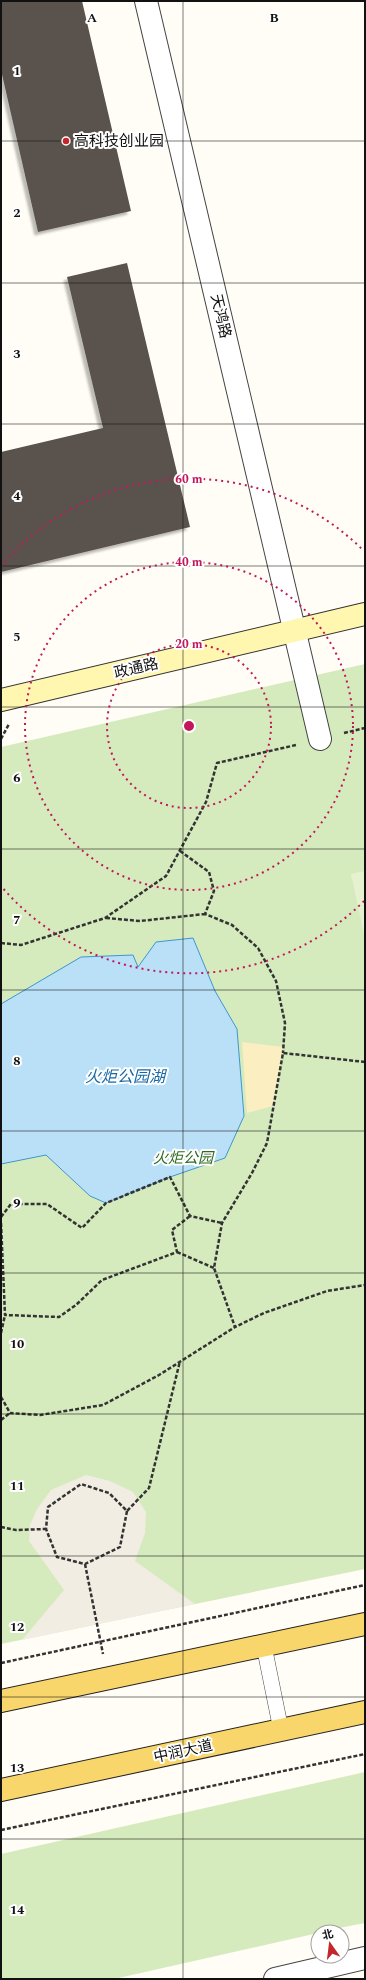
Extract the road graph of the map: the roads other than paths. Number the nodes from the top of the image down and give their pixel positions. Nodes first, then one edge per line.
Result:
1 (146, 1) edge
2 (365, 614) edge
3 (296, 630) junction
4 (1, 700) edge
5 (320, 739) road end
6 (365, 1624) edge
7 (264, 1646) junction
8 (1, 1702) edge
9 (365, 1712) edge
10 (281, 1730) junction
11 (1, 1790) edge
12 (365, 1958) edge
13 (275, 1979) edge

1 - 3 street, 天鸿路
2 - 3 street, 政通路
3 - 4 street, 政通路
3 - 5 street, 天鸿路
6 - 7 main road
7 - 8 main road
7 - 10 lane
9 - 10 main road, 中润大道
10 - 11 main road, 中润大道
12 - 13 street

